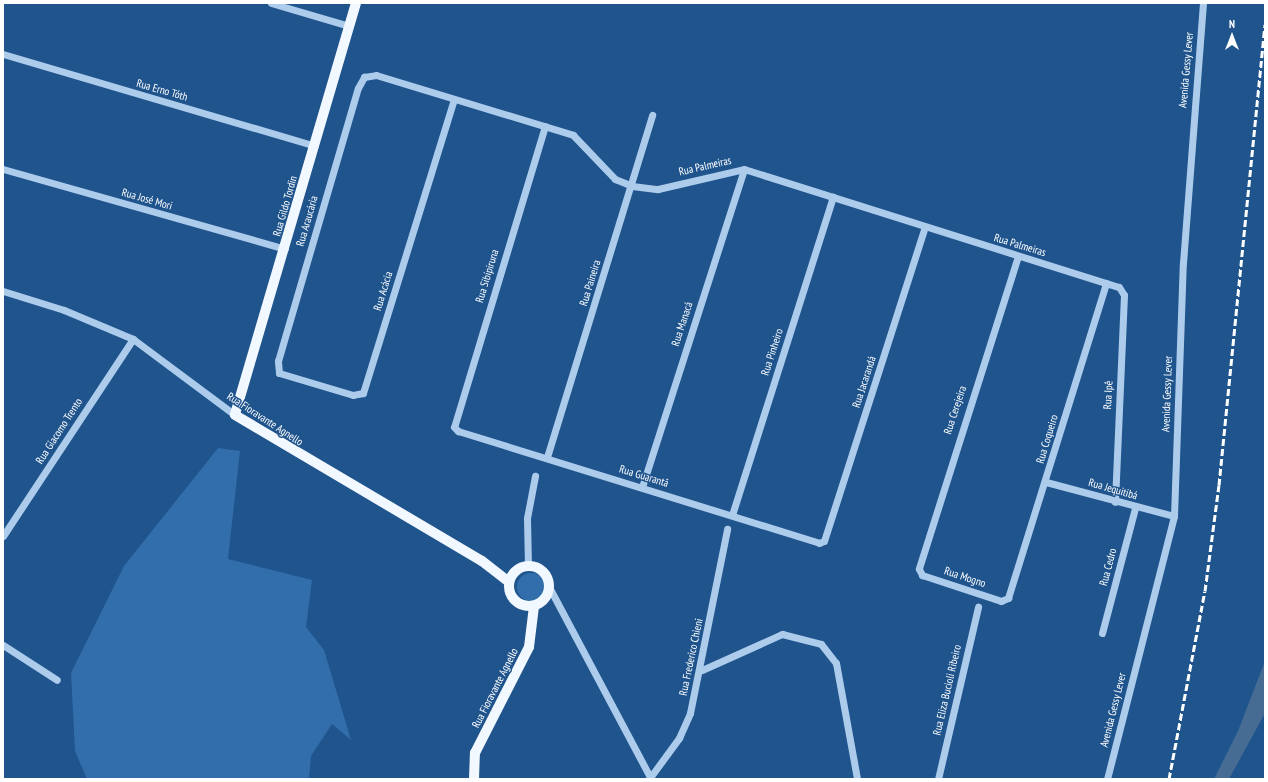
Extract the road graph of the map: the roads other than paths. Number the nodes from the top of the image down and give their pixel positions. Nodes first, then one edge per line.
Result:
1 (271, 3) edge
2 (356, 3) edge
3 (1203, 3) edge
4 (349, 26) junction
5 (3, 54) edge
6 (358, 88) joint
7 (454, 99) junction
8 (652, 115) dead end
9 (545, 126) junction
10 (315, 146) junction
11 (3, 169) edge
12 (744, 169) junction
13 (632, 186) junction
14 (833, 197) junction
15 (925, 227) junction
16 (285, 249) junction
17 (1018, 256) junction
18 (1106, 283) junction
19 (1123, 290) joint
20 (3, 292) edge
21 (133, 339) junction
22 (278, 361) joint
23 (235, 415) junction
24 (458, 432) joint
25 (547, 457) junction
26 (535, 476) dead end
27 (1046, 482) junction
28 (642, 487) junction
29 (1115, 502) junction
30 (1135, 508) junction
31 (732, 515) junction
32 (1174, 516) junction
33 (727, 529) dead end
34 (3, 536) edge
35 (822, 543) joint
36 (528, 566) junction
37 (919, 572) joint
38 (509, 582) junction
39 (549, 587) junction
40 (1005, 600) joint
41 (534, 606) junction
42 (978, 607) dead end
43 (1102, 633) dead end
44 (3, 645) edge
45 (702, 670) junction
46 (57, 680) dead end
47 (649, 778) edge
48 (474, 779) edge
49 (857, 779) edge
50 (938, 779) edge
51 (1107, 779) edge

1 - 4 street
2 - 4 main road, Rua Gildo Tordin
3 - 32 street, Avenida Gessy Lever
4 - 10 main road, Rua Gildo Tordin
5 - 10 street, Rua Erno Tóth
6 - 7 street, Rua Palmeiras
6 - 22 street, Rua Araucária
7 - 9 street, Rua Palmeiras
7 - 22 street, Rua Acácia
8 - 13 street, Rua Paineira
9 - 13 street, Rua Palmeiras
9 - 24 street, Rua Sibipiruna
10 - 16 main road, Rua Gildo Tordin
11 - 16 street, Rua José Mori
12 - 13 street, Rua Palmeiras
12 - 14 street, Rua Palmeiras
12 - 28 street, Rua Manacá
13 - 25 street, Rua Paineira
14 - 15 street, Rua Palmeiras
14 - 31 street, Rua Pinheiro
15 - 17 street, Rua Palmeiras
15 - 35 street, Rua Jacarandá
16 - 23 main road, Rua Gildo Tordin
17 - 18 street, Rua Palmeiras
17 - 37 street, Rua Cerejeira
18 - 19 street, Rua Palmeiras
18 - 27 street, Rua Coqueiro
19 - 29 street, Rua Ipê
20 - 21 street, Rua Fioravante Agnello
21 - 23 street, Rua Fioravante Agnello
21 - 34 street, Rua Giacomo Trento
23 - 38 main road, Rua Fioravante Agnello
24 - 25 street, Rua Guarantã
25 - 28 street, Rua Guarantã
26 - 36 street
27 - 29 street, Rua Jequitibá
27 - 40 street, Rua Coqueiro
28 - 31 street, Rua Guarantã
29 - 30 street, Rua Jequitibá
30 - 32 street, Rua Jequitibá
30 - 43 street, Rua Cedro
31 - 35 street, Rua Guarantã
32 - 51 street, Avenida Gessy Lever
33 - 45 street, Rua Frederico Chieni
36 - 38 main road
36 - 39 main road
37 - 40 street, Rua Mogno
38 - 41 main road
39 - 41 main road
39 - 47 street
41 - 48 main road, Rua Fioravante Agnello
42 - 50 street, Rua Eliza Bucioli Ribeiro
44 - 46 street
45 - 47 street, Rua Frederico Chieni
45 - 49 street

